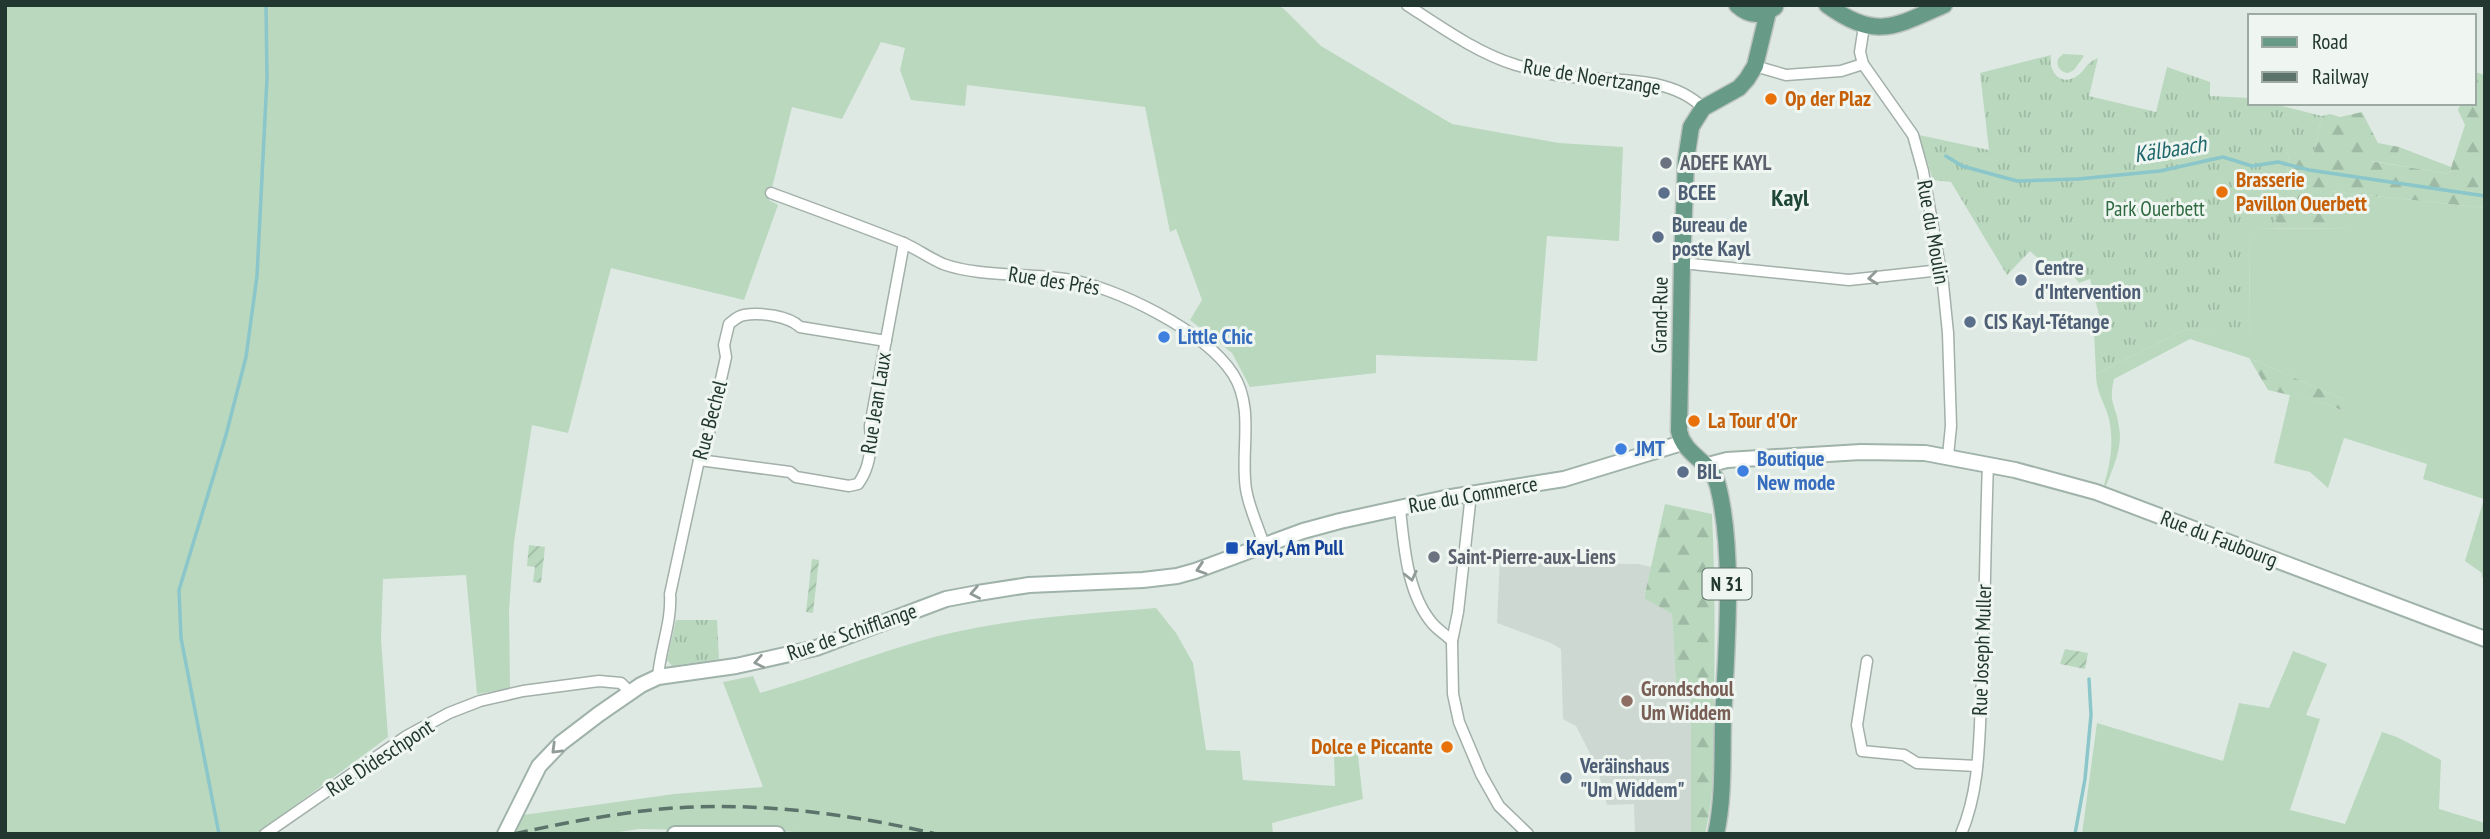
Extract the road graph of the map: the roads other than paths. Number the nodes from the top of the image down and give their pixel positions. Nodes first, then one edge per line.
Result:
1 (1407, 5) edge
2 (1827, 5) edge
3 (1944, 5) edge
4 (1741, 8) edge
5 (1772, 9) edge
6 (1864, 26) junction
7 (1757, 59) junction
8 (1863, 64) junction
9 (1703, 108) junction
10 (771, 193) dead end
11 (904, 243) junction
12 (1682, 263) junction
13 (1941, 270) junction
14 (886, 341) junction
15 (1682, 443) junction
16 (1948, 456) junction
17 (699, 460) junction
18 (1988, 464) junction
19 (1708, 465) junction
20 (1471, 494) junction
21 (1400, 509) junction
22 (1264, 545) junction
23 (2485, 639) edge
24 (1452, 641) junction
25 (1867, 661) dead end
26 (659, 677) junction
27 (628, 694) junction
28 (1978, 766) junction
29 (265, 834) edge
30 (505, 834) edge
31 (674, 834) edge
32 (777, 834) edge
33 (1528, 834) edge
34 (1716, 834) edge
35 (1961, 834) edge

1 - 9 street, Rue de Noertzange
2 - 6 main road
3 - 6 main road
4 - 5 main road
4 - 7 main road
5 - 7 main road
6 - 8 street
7 - 8 street
7 - 9 main road
8 - 13 street, Rue du Moulin
9 - 12 main road, Grand-Rue
10 - 11 street, Rue des Prés
11 - 14 street, Rue Jean Laux
11 - 22 street, Rue des Prés
13 -> 12 street
12 - 15 main road, Grand-Rue
13 - 16 street, Rue du Moulin
14 - 17 street, Rue Bechel
14 - 17 street, Rue Jean Laux
15 - 19 main road, N 31
15 - 20 street, Rue du Commerce
16 - 18 street, Rue du Faubourg
16 - 19 street
17 - 26 street, Rue Bechel
18 - 23 street, Rue du Faubourg
18 - 28 street, Rue Joseph Muller
19 - 34 main road, N 31
20 - 21 street, Rue du Commerce
20 - 24 street
21 - 22 street, Rue du Commerce
21 -> 24 street
22 -> 26 street, Rue de Schifflange
24 - 33 street
25 - 28 street
26 - 27 street, Rue de Schifflange
27 - 29 street, Rue Dideschpont
27 -> 30 street, Rue de Schifflange
28 - 35 street, Rue Joseph Muller
31 - 32 street

